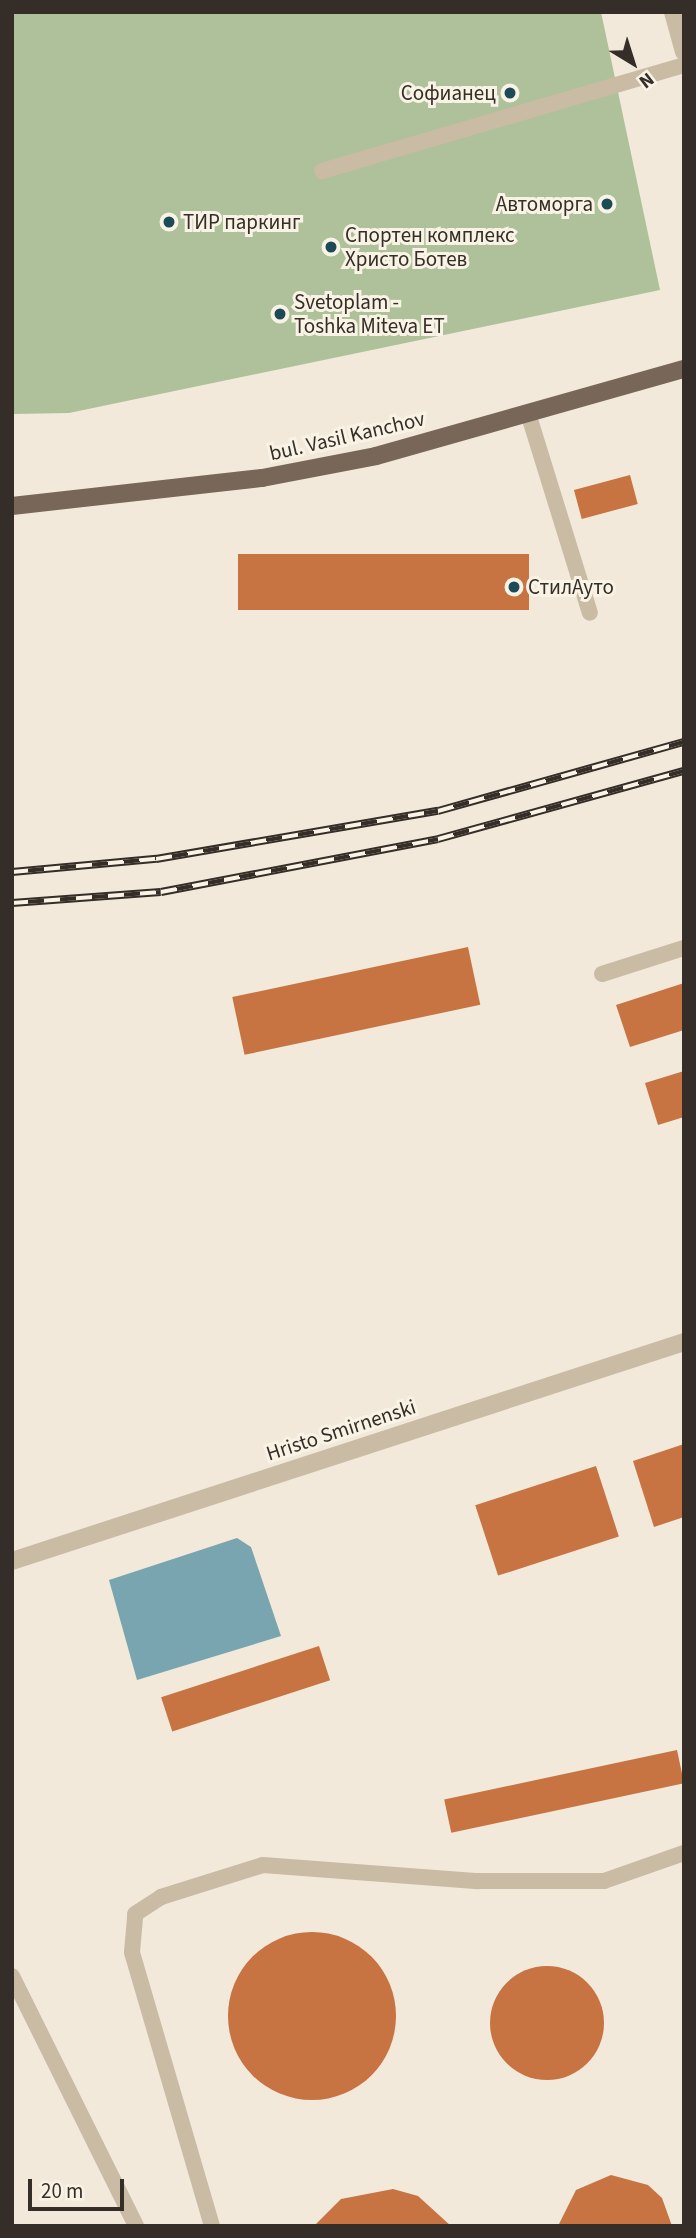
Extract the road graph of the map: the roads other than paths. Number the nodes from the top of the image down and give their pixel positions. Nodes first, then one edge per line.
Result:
1 (673, 12) edge
2 (684, 52) edge
3 (684, 65) edge
4 (322, 171) dead end
5 (684, 369) edge
6 (528, 413) junction
7 (12, 506) edge
8 (590, 613) dead end
9 (684, 948) edge
10 (602, 974) dead end
11 (684, 1342) edge
12 (12, 1561) edge
13 (684, 1853) edge
14 (12, 1976) edge
15 (136, 2226) edge
16 (212, 2226) edge

1 - 2 street
3 - 4 lane
5 - 6 main road, bul. Vasil Kanchov
6 - 7 main road, bul. Vasil Kanchov
6 - 8 lane
9 - 10 lane
11 - 12 street, Hristo Smirnenski
13 - 16 lane
14 - 15 lane

